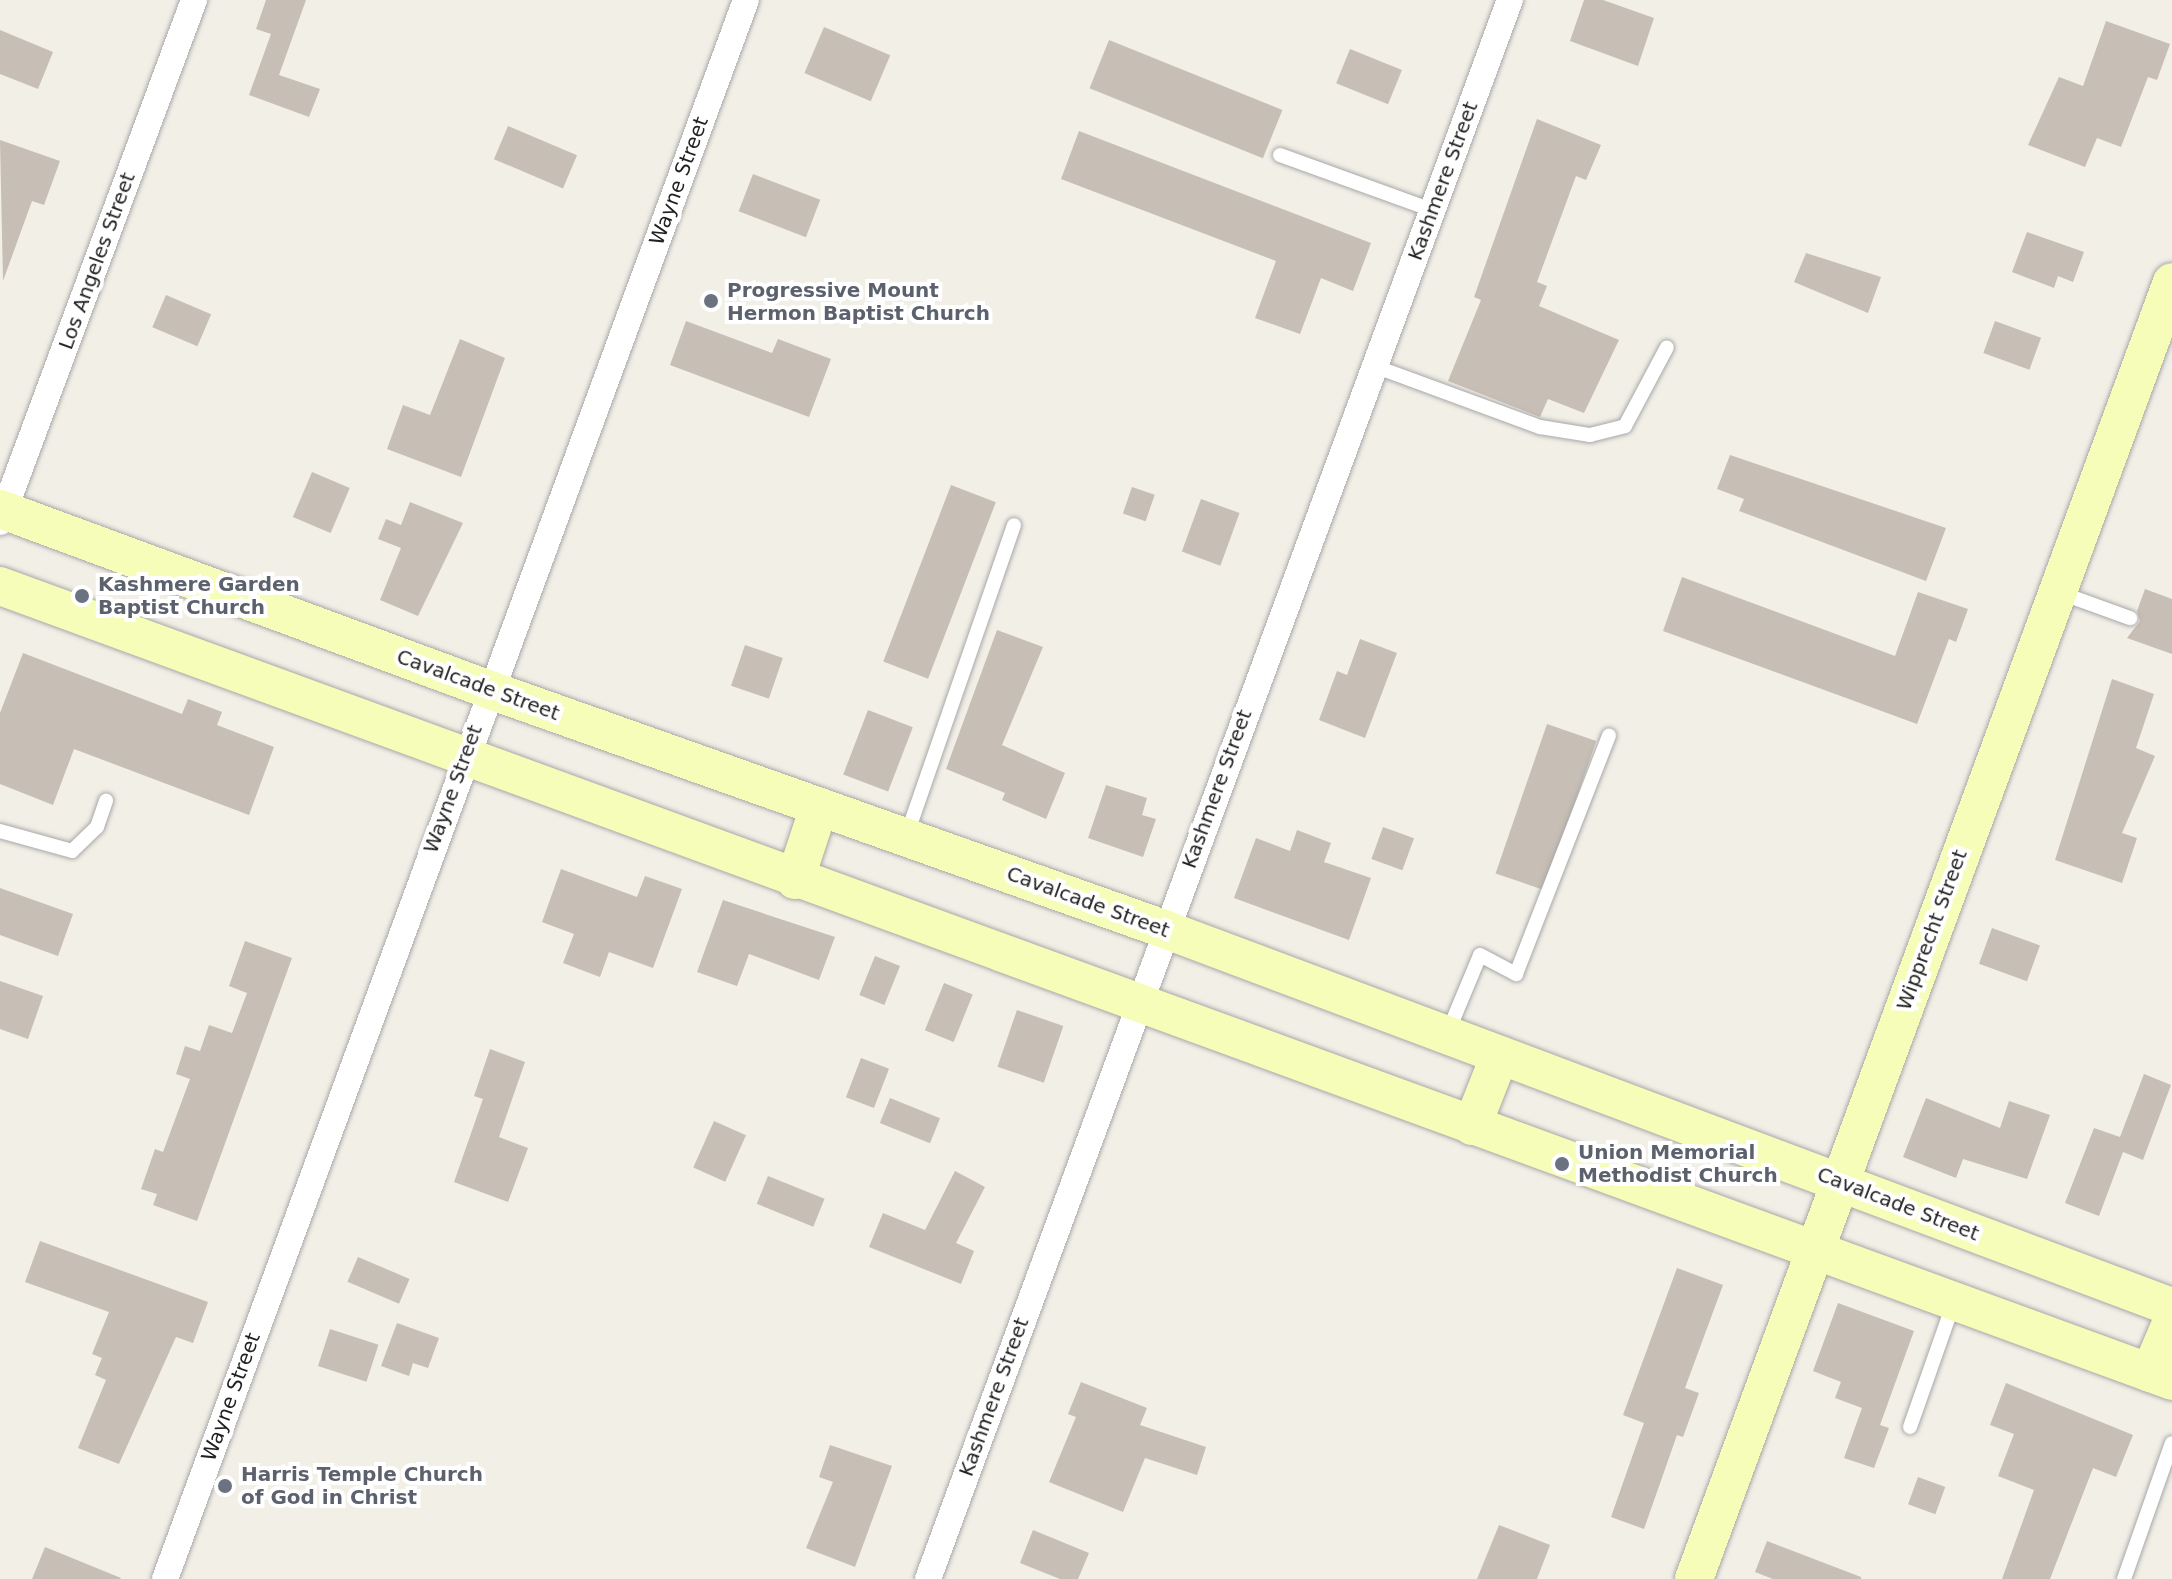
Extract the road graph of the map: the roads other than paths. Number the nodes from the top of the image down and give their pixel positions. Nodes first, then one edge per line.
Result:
1 (194, 0) edge
2 (746, 0) edge
3 (1510, 0) edge
4 (1280, 155) dead end
5 (1432, 210) junction
6 (2172, 282) edge
7 (1667, 347) dead end
8 (1374, 366) junction
9 (2, 514) edge
10 (1014, 525) dead end
11 (0, 586) edge
12 (2057, 592) junction
13 (2130, 618) dead end
14 (490, 690) junction
15 (1609, 735) dead end
16 (464, 759) junction
17 (106, 801) dead end
18 (819, 807) junction
19 (0, 831) edge
20 (906, 838) junction
21 (795, 880) junction
22 (1164, 929) junction
23 (1137, 1004) junction
24 (1447, 1035) junction
25 (1500, 1055) junction
26 (1472, 1126) junction
27 (1838, 1181) junction
28 (1813, 1250) junction
29 (1954, 1302) junction
30 (2172, 1307) edge
31 (2172, 1321) edge
32 (2161, 1377) edge
33 (1910, 1427) dead end
34 (2172, 1443) edge
35 (165, 1579) edge
36 (928, 1579) edge
37 (1694, 1579) edge
38 (2124, 1579) edge

1 - 9 street, Los Angeles Street
2 - 14 street, Wayne Street
3 - 5 street, Kashmere Street
4 - 5 lane
5 - 8 street, Kashmere Street
6 - 12 main road, Wipprecht Street
7 - 8 lane
8 - 22 street, Kashmere Street
9 - 14 main road, Cavalcade Street
10 - 20 lane
11 - 16 main road
12 - 13 lane
12 - 27 main road, Wipprecht Street
14 - 16 street, Wayne Street
14 - 18 main road, Cavalcade Street
15 - 24 lane
16 - 21 main road
16 - 35 street, Wayne Street
17 - 19 lane
18 - 20 main road, Cavalcade Street
18 - 21 main road
20 - 22 main road, Cavalcade Street
21 - 23 main road
22 - 23 street, Kashmere Street
22 - 24 main road, Cavalcade Street
23 - 26 main road
23 - 36 street, Kashmere Street
24 - 25 main road, Cavalcade Street
25 - 26 main road
25 - 27 main road, Cavalcade Street
26 - 28 main road
27 - 28 main road, Wipprecht Street
27 - 30 main road, Cavalcade Street
28 - 29 main road
28 - 37 main road, Wipprecht Street
29 - 32 main road
29 - 33 lane
31 - 32 main road
34 - 38 lane

